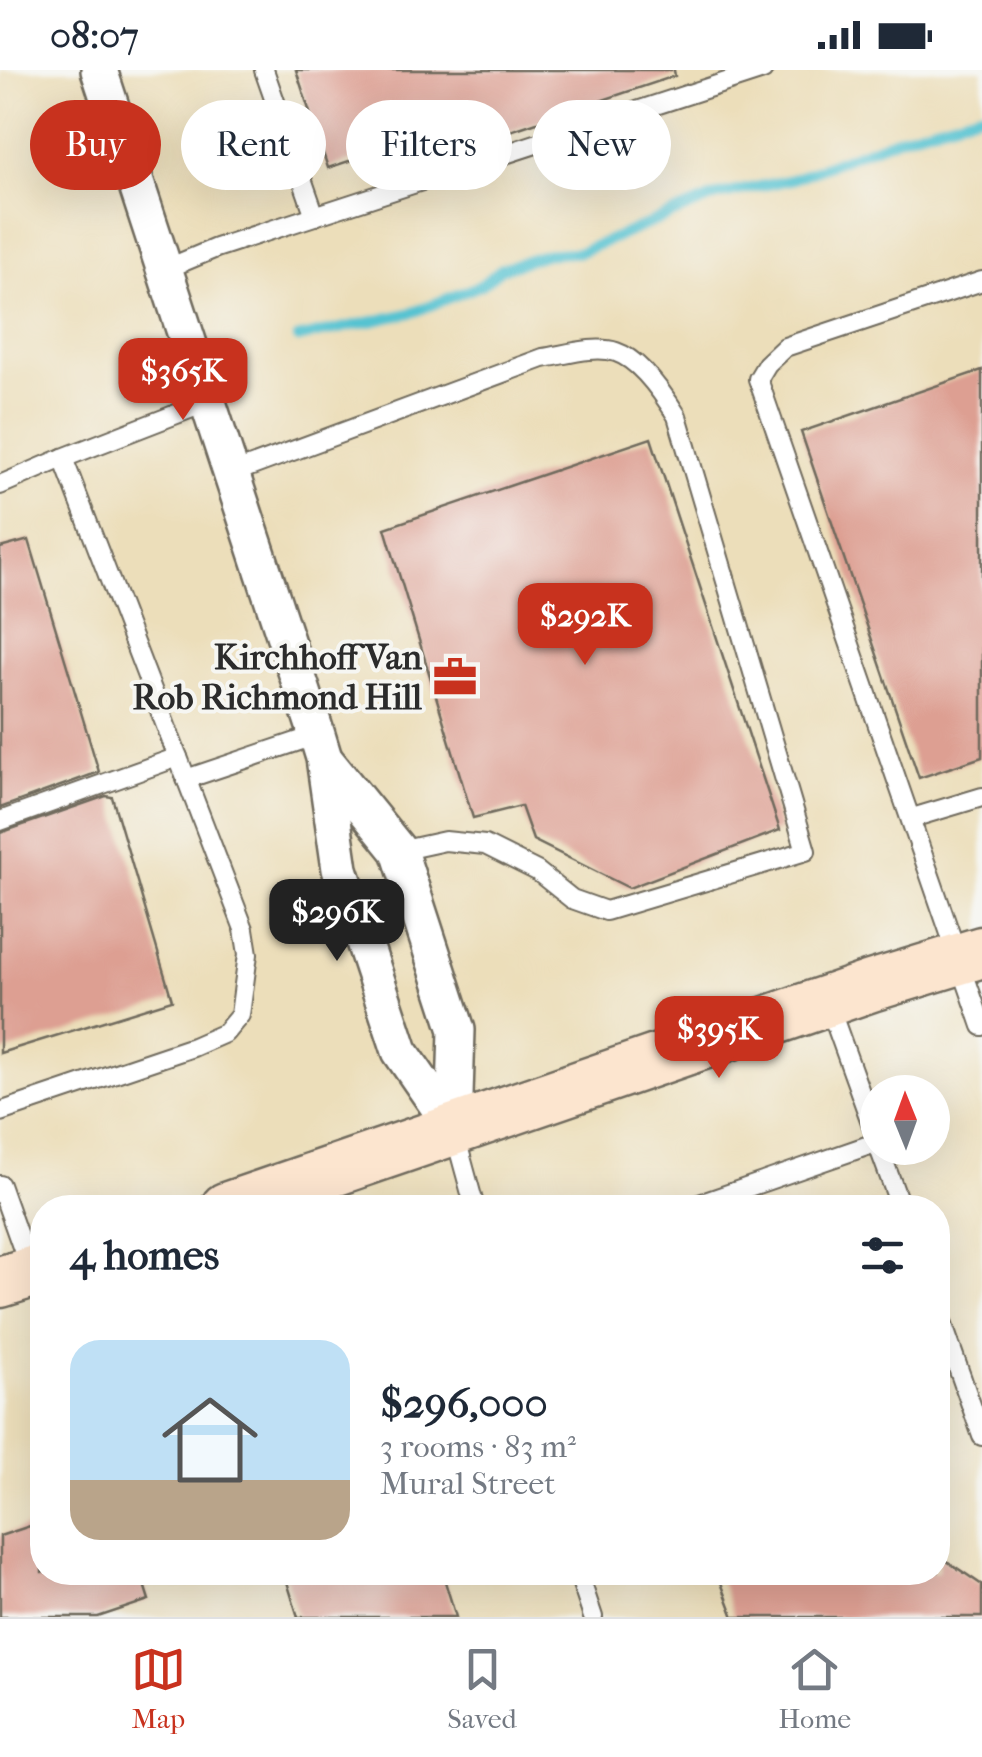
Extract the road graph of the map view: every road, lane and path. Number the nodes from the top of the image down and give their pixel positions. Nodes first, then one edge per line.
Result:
1 (99, 70) edge
2 (264, 70) edge
3 (763, 70) edge
4 (315, 216) junction
5 (166, 269) junction
6 (982, 280) edge
7 (210, 401) junction
8 (63, 458) junction
9 (233, 474) junction
10 (0, 485) edge
11 (320, 746) junction
12 (178, 758) junction
13 (186, 779) junction
14 (982, 796) edge
15 (912, 818) junction
16 (0, 821) edge
17 (399, 851) junction
18 (971, 955) edge
19 (827, 1001) junction
20 (982, 1026) edge
21 (860, 1094) edge
22 (0, 1112) edge
23 (454, 1130) junction
24 (860, 1150) edge
25 (886, 1165) edge
26 (0, 1186) edge
27 (264, 1195) edge
28 (472, 1195) edge
29 (727, 1195) edge
30 (896, 1195) edge
31 (25, 1274) edge
32 (950, 1345) edge
33 (982, 1436) edge
34 (582, 1585) edge
35 (593, 1617) edge

1 - 5 street
2 - 4 lane
3 - 4 lane
4 - 5 lane
5 - 7 street
6 - 15 lane
7 - 8 lane
7 - 9 street
8 - 10 lane
8 - 12 lane
9 - 11 street
9 - 17 lane
11 - 13 lane
11 - 17 street
11 - 23 street
12 - 13 lane
12 - 16 lane
13 - 22 lane
14 - 15 lane
15 - 18 lane
17 - 23 street
18 - 19 street
18 - 20 lane
19 - 21 lane
19 - 23 street
23 - 27 street
23 - 28 lane
24 - 29 lane
25 - 30 lane
26 - 31 lane
32 - 33 lane
34 - 35 lane

